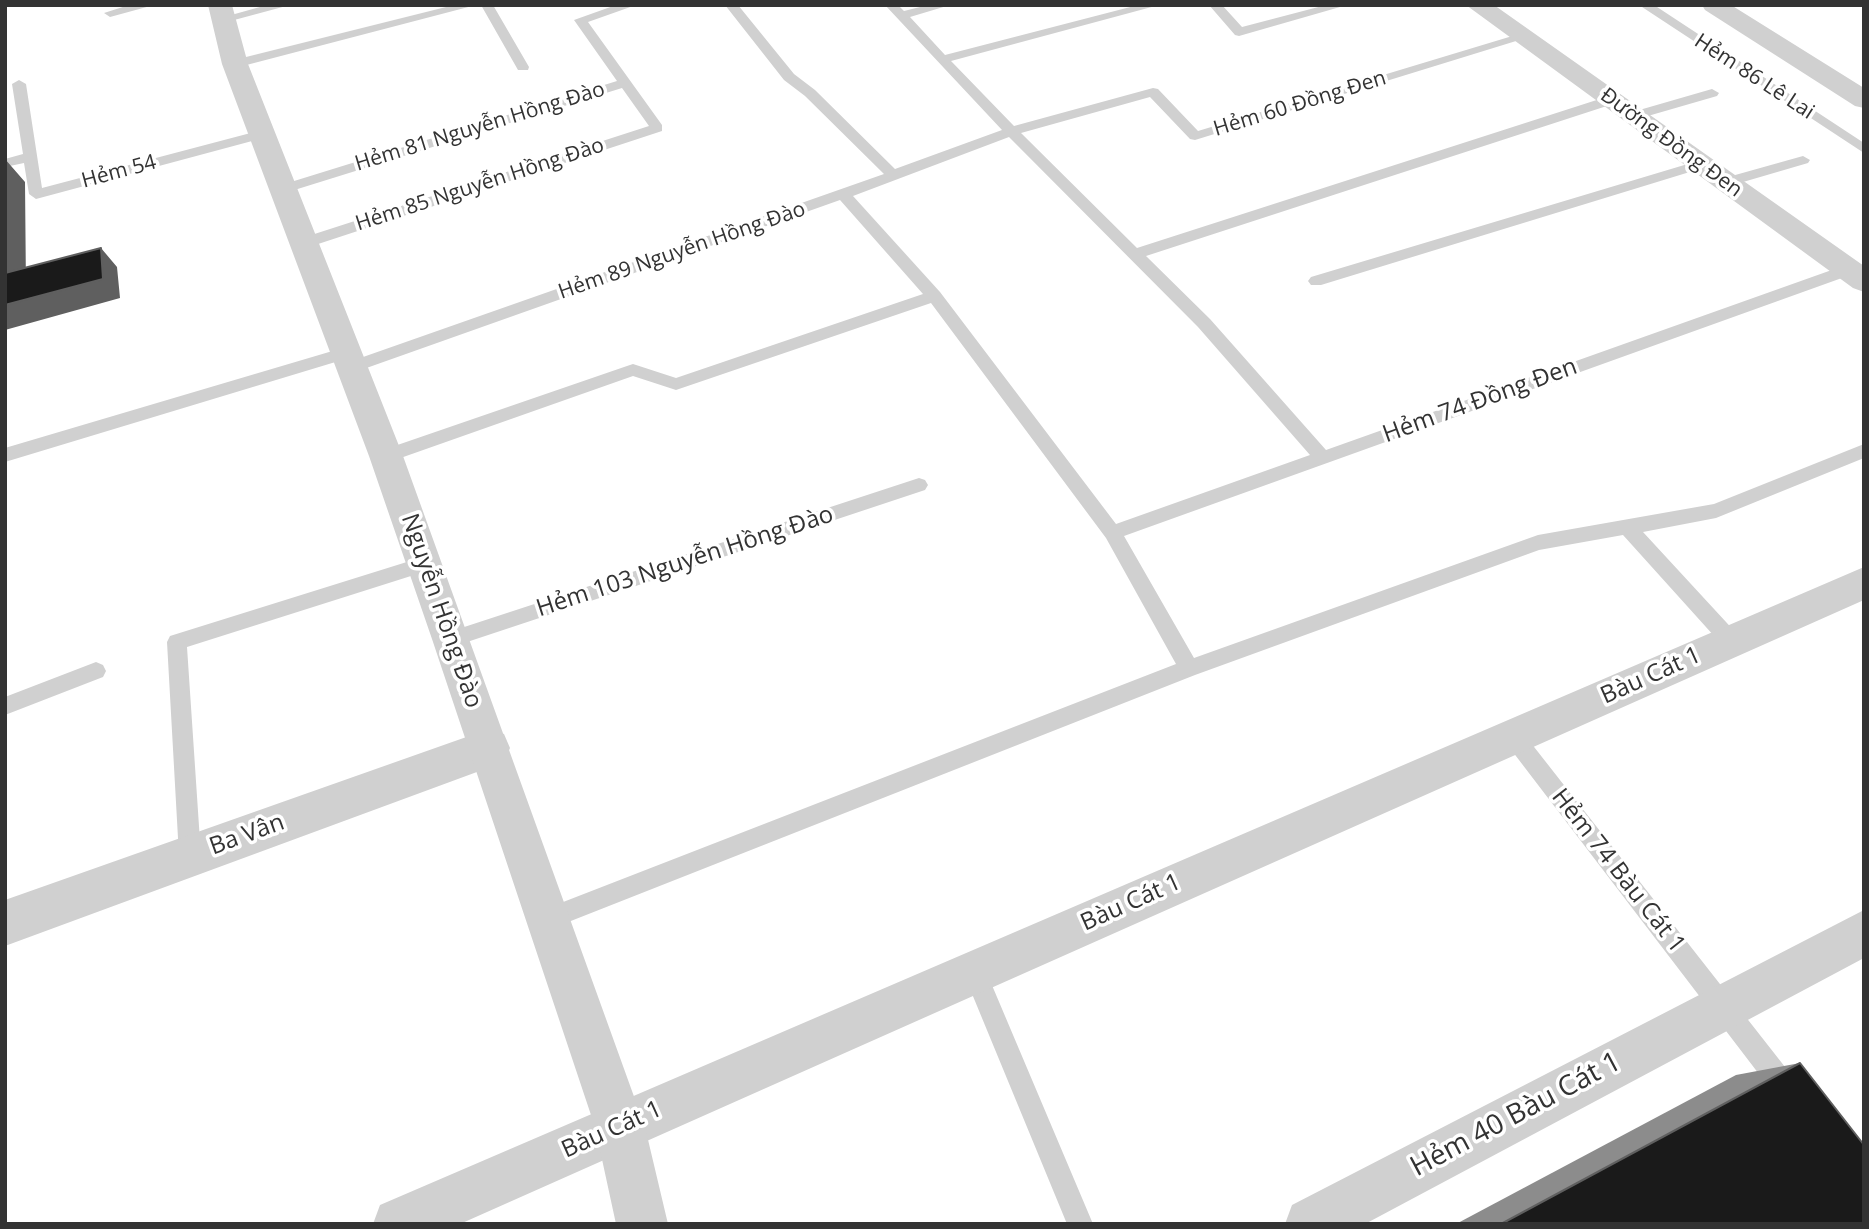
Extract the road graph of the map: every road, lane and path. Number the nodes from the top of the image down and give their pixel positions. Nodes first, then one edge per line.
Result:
1 (148, 5) edge
2 (284, 5) edge
3 (470, 5) edge
4 (487, 5) edge
5 (630, 5) edge
6 (731, 5) edge
7 (891, 5) edge
8 (944, 5) edge
9 (1153, 5) edge
10 (1214, 5) edge
11 (1291, 5) edge
12 (1341, 5) edge
13 (1478, 5) edge
14 (1645, 5) edge
15 (1714, 5) edge
16 (221, 12) edge
17 (110, 13) dead end
18 (901, 16) junction
19 (1305, 17) junction
20 (1523, 37) junction
21 (943, 60) junction
22 (235, 64) junction
23 (523, 67) dead end
24 (625, 83) junction
25 (19, 84) dead end
26 (1712, 93) dead end
27 (1861, 95) edge
28 (1611, 100) junction
29 (1634, 116) junction
30 (657, 128) joint
31 (1011, 131) junction
32 (262, 134) junction
33 (1864, 149) edge
34 (30, 157) junction
35 (1803, 160) dead end
36 (5, 163) edge
37 (1701, 164) junction
38 (893, 175) junction
39 (1726, 182) junction
40 (283, 189) junction
41 (843, 194) junction
42 (304, 243) junction
43 (1135, 254) junction
44 (1859, 271) edge
45 (1316, 281) dead end
46 (934, 296) junction
47 (349, 360) junction
48 (1864, 451) edge
49 (5, 454) edge
50 (386, 456) junction
51 (1323, 458) junction
52 (919, 485) dead end
53 (1628, 528) junction
54 (1112, 533) junction
55 (426, 564) junction
56 (1864, 583) edge
57 (452, 639) junction
58 (1731, 641) junction
59 (1189, 668) junction
60 (96, 671) dead end
61 (5, 706) edge
62 (1513, 736) junction
63 (489, 748) junction
64 (190, 856) junction
65 (548, 919) junction
66 (5, 923) edge
67 (1864, 933) edge
68 (975, 972) junction
69 (1722, 1006) junction
70 (1797, 1103) edge
71 (620, 1126) junction
72 (398, 1224) edge
73 (642, 1224) edge
74 (1080, 1224) edge
75 (1311, 1224) edge

1 - 17 lane
2 - 16 lane
3 - 22 lane
4 - 23 lane
5 - 24 lane
6 - 38 lane
7 - 18 lane
8 - 18 lane
9 - 21 lane
10 - 19 lane
11 - 19 lane
12 - 19 lane
13 - 20 street, Đường Đồng Đen
14 - 33 lane, Hẻm 86 Lê Lai
15 - 27 street
16 - 22 street, Nguyễn Hồng Đào
18 - 21 lane
20 - 28 street, Đường Đồng Đen
20 - 31 lane, Hẻm 60 Đồng Đen
21 - 31 lane
22 - 32 street, Nguyễn Hồng Đào
24 - 30 lane, Hẻm 81 Nguyễn Hồng Đào
24 - 40 lane, Hẻm 81 Nguyễn Hồng Đào
25 - 34 lane
26 - 29 lane
28 - 29 street, Đường Đồng Đen
28 - 43 lane
29 - 37 street, Đường Đồng Đen
30 - 42 lane, Hẻm 85 Nguyễn Hồng Đào
31 - 38 lane, Hẻm 89 Nguyễn Hồng Đào
31 - 43 lane
32 - 34 lane, Hẻm 54
32 - 40 street, Nguyễn Hồng Đào
34 - 36 lane
35 - 39 lane
37 - 39 street, Đường Đồng Đen
37 - 45 lane
38 - 41 lane, Hẻm 89 Nguyễn Hồng Đào
39 - 44 street, Đường Đồng Đen
40 - 42 street, Nguyễn Hồng Đào
41 - 46 lane
41 - 47 lane, Hẻm 89 Nguyễn Hồng Đào
42 - 47 street, Nguyễn Hồng Đào
43 - 51 lane
44 - 51 lane, Hẻm 74 Đồng Đen
46 - 50 lane
46 - 54 lane
47 - 49 lane, Hẻm 89 Nguyễn Hồng Đào
47 - 50 street, Nguyễn Hồng Đào
48 - 53 lane
50 - 55 street, Nguyễn Hồng Đào
51 - 54 lane, Hẻm 74 Đồng Đen
52 - 57 lane, Hẻm 103 Nguyễn Hồng Đào
53 - 58 lane
53 - 59 lane
54 - 59 lane
55 - 57 street, Nguyễn Hồng Đào
55 - 64 lane
56 - 58 street, Bàu Cát 1
57 - 63 street, Nguyễn Hồng Đào
58 - 62 street, Bàu Cát 1
59 - 65 lane
60 - 61 lane
62 - 68 street, Bàu Cát 1
62 - 69 lane, Hẻm 74 Bàu Cát 1
63 - 64 street, Ba Vân
63 - 65 street, Nguyễn Hồng Đào
64 - 66 street, Ba Vân
65 - 71 street, Nguyễn Hồng Đào
67 - 69 street
68 - 71 street, Bàu Cát 1
68 - 74 lane
69 - 70 lane, Hẻm 74 Bàu Cát 1
69 - 75 street, Hẻm 40 Bàu Cát 1
71 - 72 street, Bàu Cát 1
71 - 73 street, Nguyễn Hồng Đào

